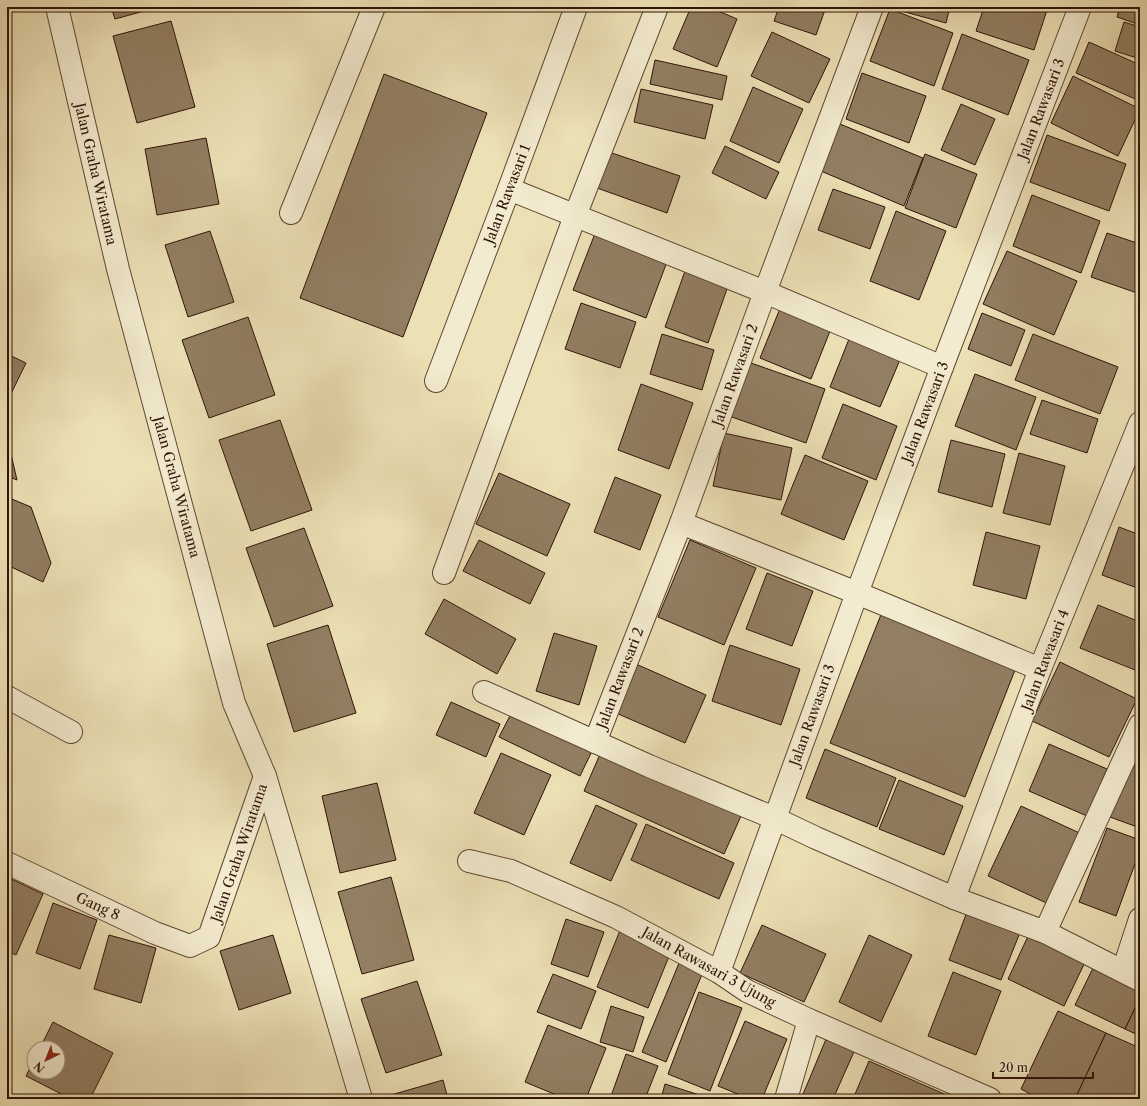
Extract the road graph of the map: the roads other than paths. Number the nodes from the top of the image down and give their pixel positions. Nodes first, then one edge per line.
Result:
1 (57, 7) edge
2 (374, 7) edge
3 (576, 7) edge
4 (657, 7) edge
5 (872, 7) edge
6 (1080, 7) edge
7 (509, 189) junction
8 (291, 213) dead end
9 (575, 216) junction
10 (765, 292) junction
11 (942, 367) junction
12 (436, 381) dead end
13 (1140, 423) edge
14 (1135, 449) edge
15 (681, 523) junction
16 (444, 574) dead end
17 (857, 592) junction
18 (1040, 669) junction
19 (484, 692) dead end
20 (7, 697) edge
21 (1140, 725) edge
22 (71, 732) dead end
23 (595, 742) junction
24 (265, 776) junction
25 (774, 818) junction
26 (469, 861) dead end
27 (7, 863) edge
28 (954, 898) junction
29 (1140, 920) edge
30 (1045, 932) junction
31 (190, 946) joint
32 (720, 972) junction
33 (1132, 976) edge
34 (809, 1020) junction
35 (361, 1099) edge
36 (786, 1099) edge
37 (990, 1099) edge

1 - 24 street, Jalan Graha Wiratama
2 - 8 street
3 - 7 street, Jalan Rawasari 1
4 - 9 street
5 - 10 street, Jalan Rawasari 2
6 - 11 street, Jalan Rawasari 3
7 - 9 street
7 - 12 street, Jalan Rawasari 1
9 - 10 street
9 - 16 street
10 - 11 street
10 - 15 street, Jalan Rawasari 2
11 - 17 street, Jalan Rawasari 3
13 - 14 street, Jalan Rawasari 4
14 - 18 street, Jalan Rawasari 4
15 - 17 street
15 - 23 street, Jalan Rawasari 2
17 - 18 street
17 - 25 street, Jalan Rawasari 3
18 - 28 street, Jalan Rawasari 4
19 - 23 street
20 - 22 street
21 - 30 street
23 - 25 street
24 - 31 street, Jalan Graha Wiratama
24 - 35 street
25 - 28 street
25 - 32 street, Jalan Rawasari 3
26 - 32 street, Jalan Rawasari 3 Ujung
27 - 31 street, Gang 8
28 - 30 street
29 - 33 street
30 - 33 street
32 - 34 street, Jalan Rawasari 3 Ujung
34 - 36 street
34 - 37 street, Jalan Rawasari 3 Ujung

